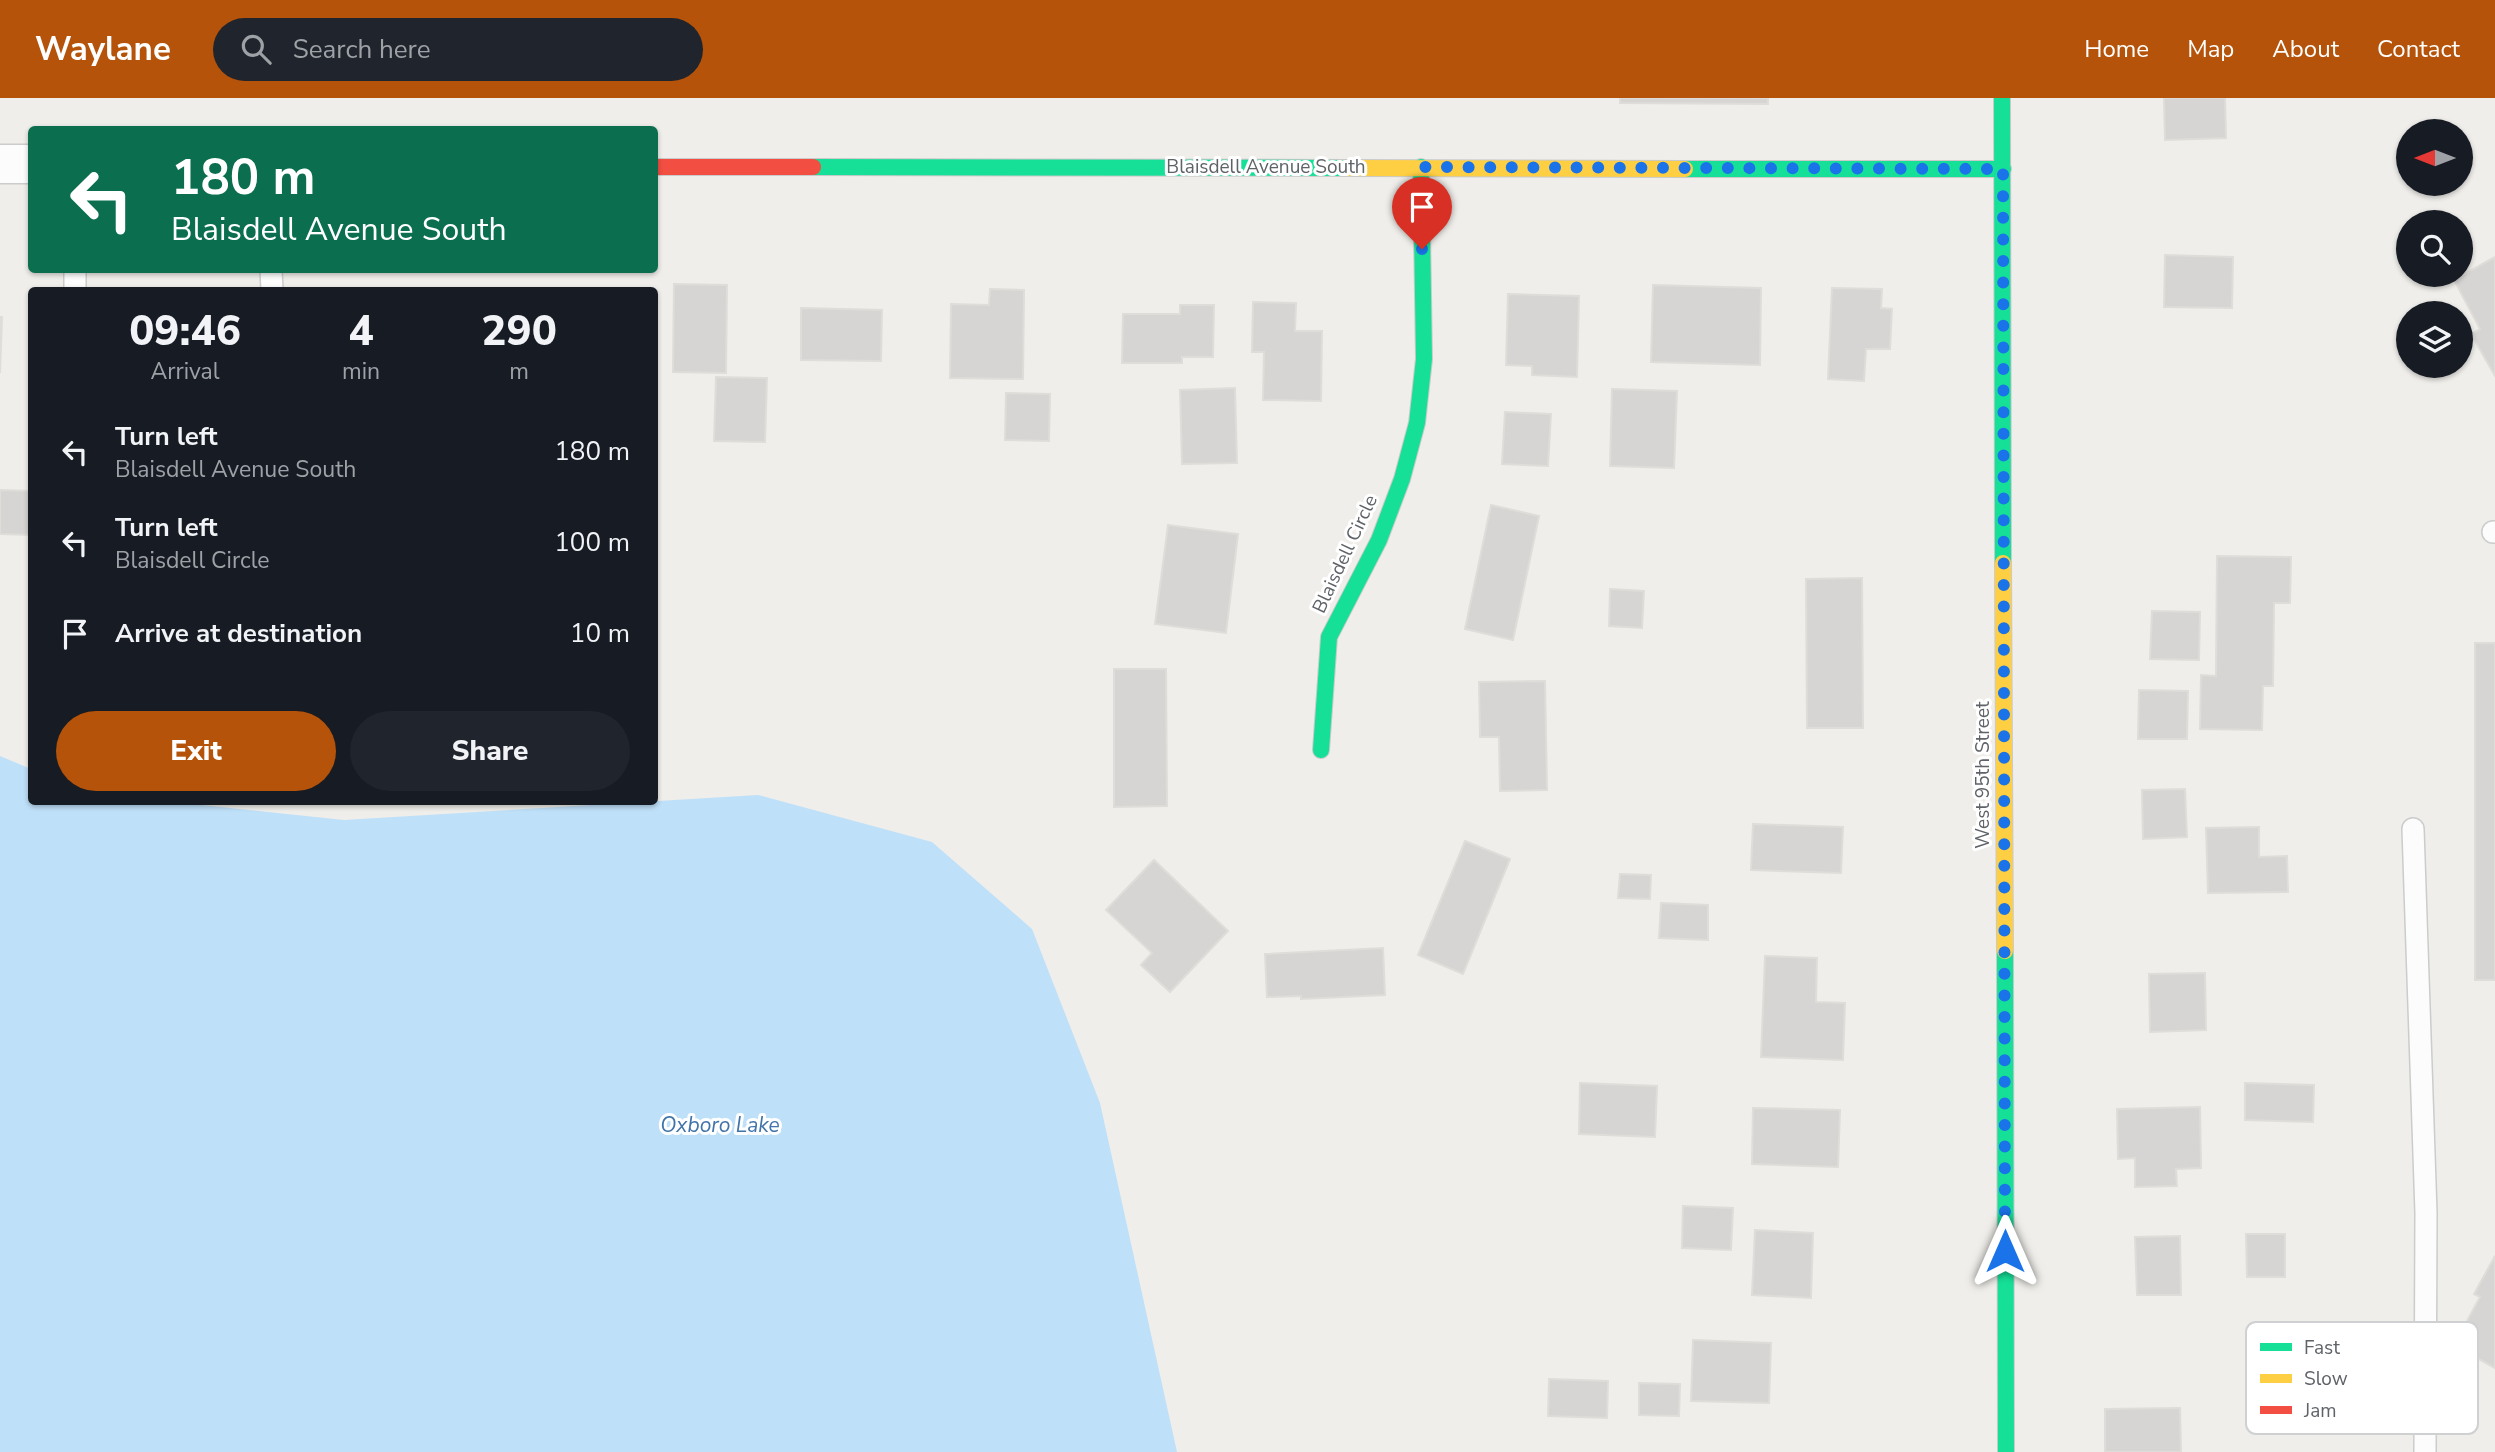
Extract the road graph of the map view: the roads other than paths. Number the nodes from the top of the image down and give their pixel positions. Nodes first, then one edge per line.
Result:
1 (2002, 98) edge
2 (0, 163) edge
3 (28, 164) edge
4 (658, 167) edge
5 (1421, 167) junction
6 (2003, 169) junction
7 (1321, 750) dead end
8 (2413, 829) dead end
9 (2426, 1322) edge
10 (2425, 1434) edge
11 (2006, 1452) edge
12 (2425, 1452) edge

1 - 6 street, West 95th Street
2 - 3 street
4 - 5 street, Blaisdell Avenue South
5 - 6 street, Blaisdell Avenue South
5 - 7 street, Blaisdell Circle
6 - 11 street, West 95th Street
8 - 9 lane
10 - 12 lane

